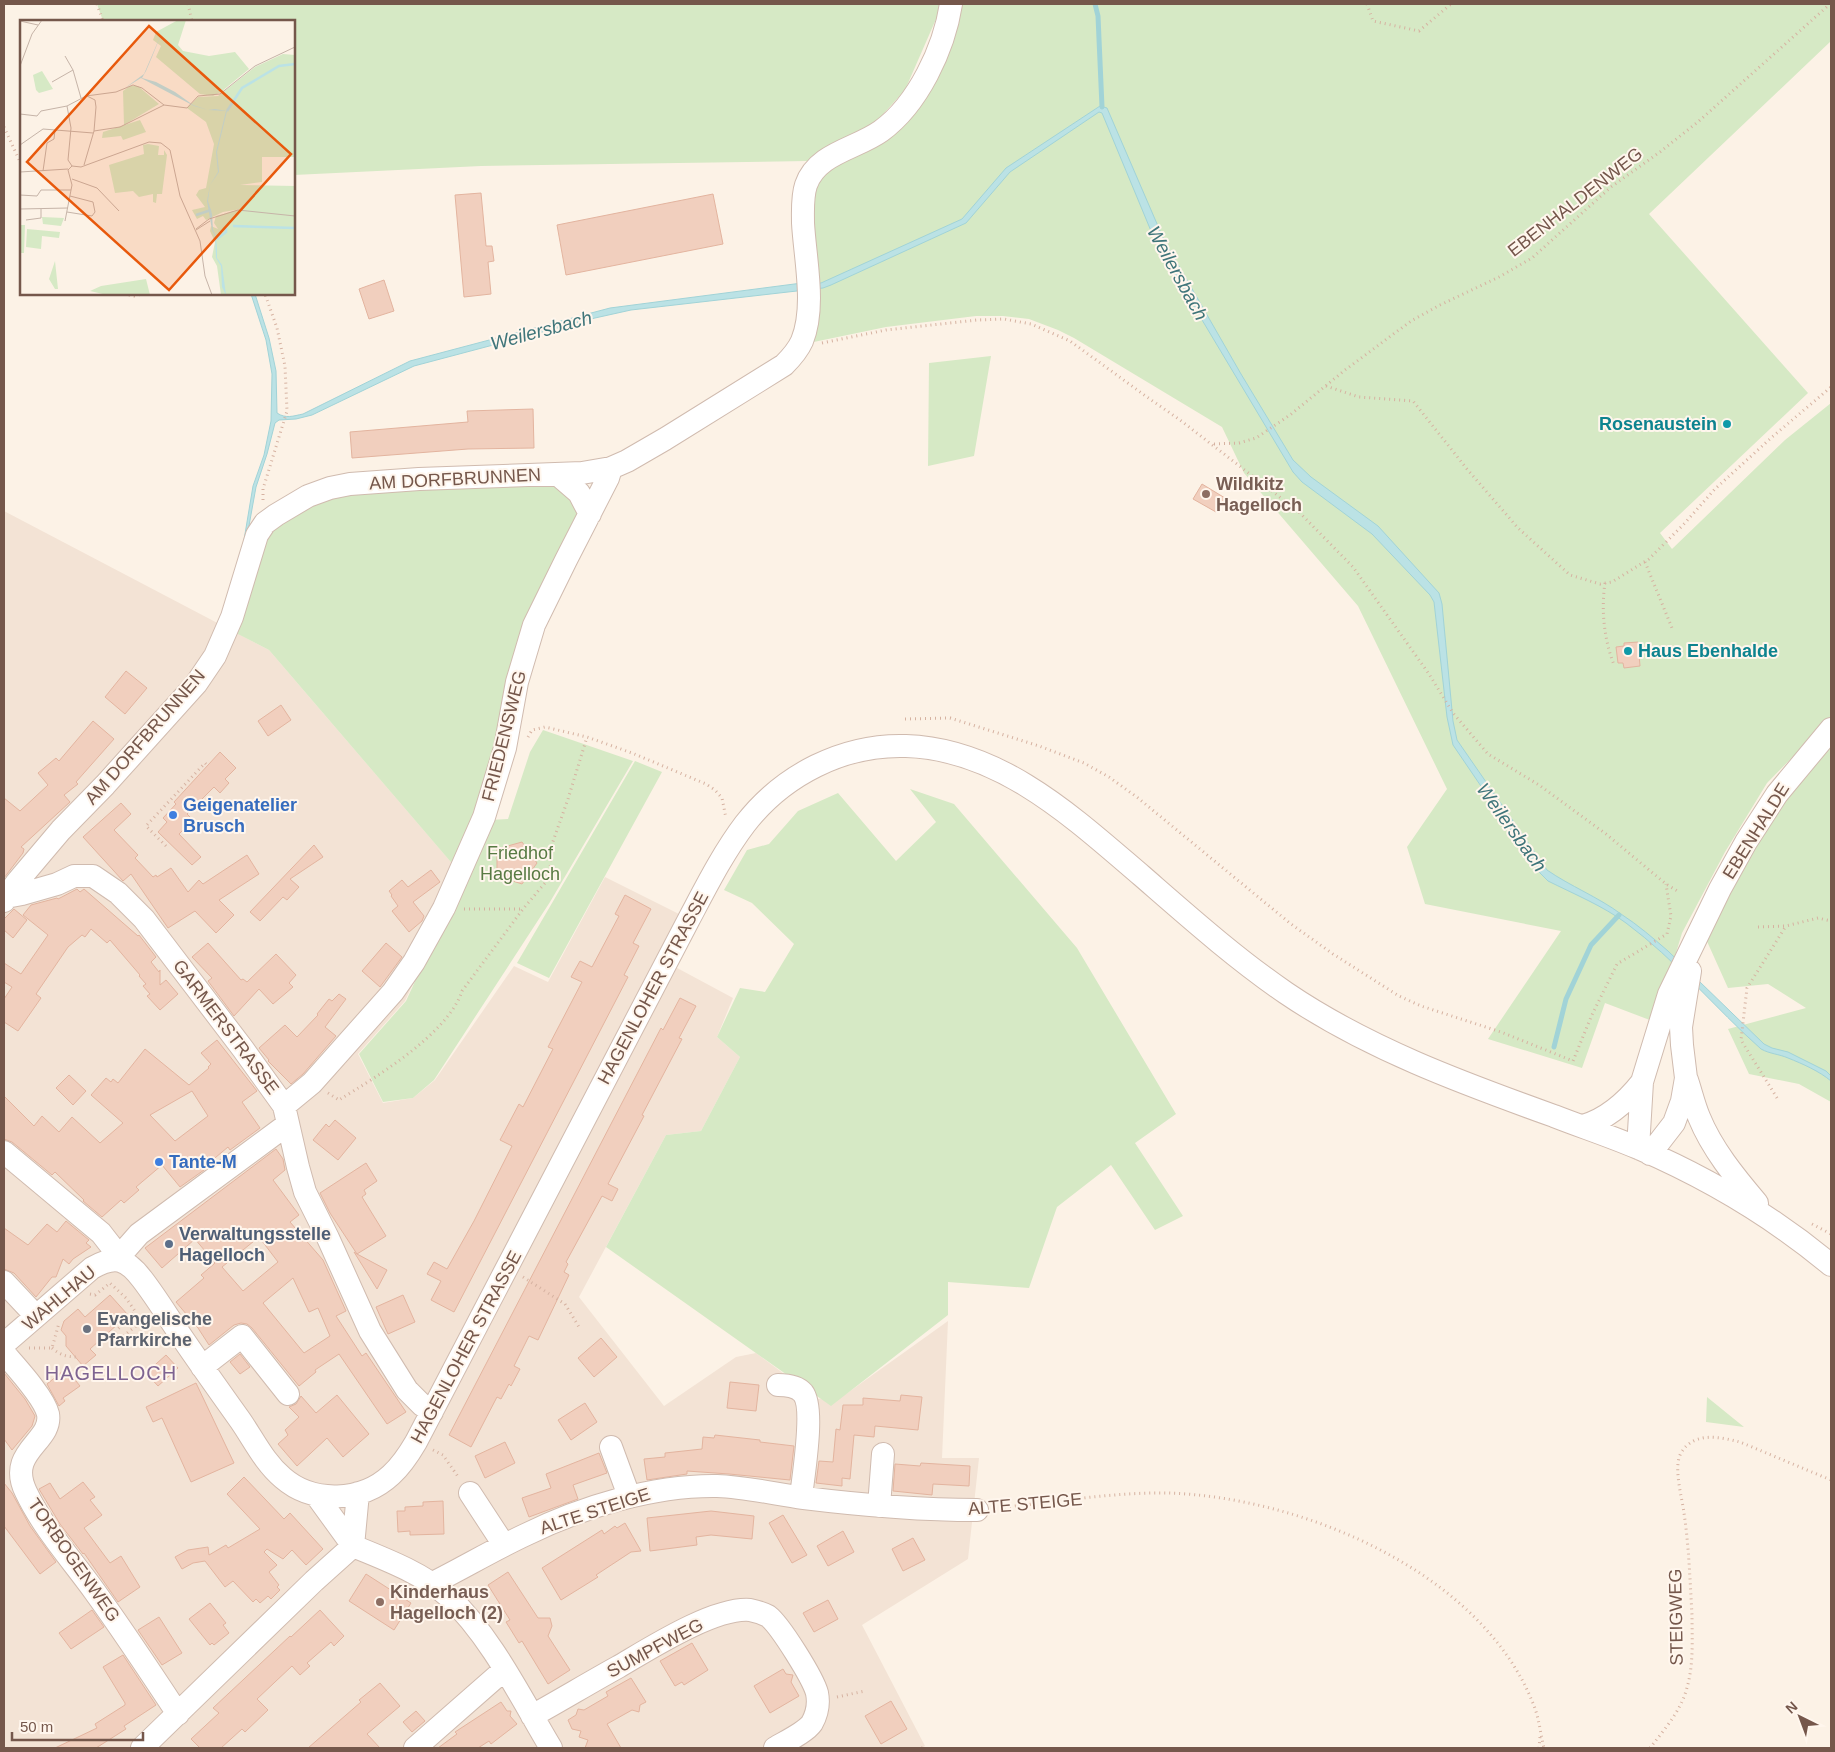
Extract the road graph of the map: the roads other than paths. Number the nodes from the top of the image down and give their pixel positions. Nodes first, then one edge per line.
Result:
1 (951, 4) edge
2 (611, 468) junction
3 (557, 474) junction
4 (590, 514) junction
5 (1831, 729) edge
6 (5, 899) edge
7 (1695, 943) junction
8 (1686, 1078) junction
9 (1642, 1082) junction
10 (286, 1115) junction
11 (1584, 1126) junction
12 (1644, 1151) junction
13 (4, 1152) edge
14 (1769, 1218) junction
15 (117, 1259) junction
16 (1831, 1265) edge
17 (4, 1282) edge
18 (36, 1316) junction
19 (4, 1344) edge
20 (4, 1353) edge
21 (202, 1367) junction
22 (778, 1385) dead end
23 (288, 1394) dead end
24 (432, 1412) junction
25 (611, 1447) dead end
26 (883, 1454) dead end
27 (358, 1493) junction
28 (470, 1493) road end
29 (316, 1495) junction
30 (629, 1496) junction
31 (801, 1497) junction
32 (879, 1506) junction
33 (977, 1510) road end
34 (504, 1545) junction
35 (354, 1546) junction
36 (431, 1584) junction
37 (504, 1670) junction
38 (178, 1714) junction
39 (532, 1716) junction
40 (142, 1748) edge
41 (415, 1748) edge
42 (551, 1748) edge
43 (775, 1748) edge

1 - 2 street, AM DORFBRUNNEN
2 - 3 street, AM DORFBRUNNEN
2 - 4 street, FRIEDENSWEG
3 - 4 street
3 - 6 street, AM DORFBRUNNEN
4 - 10 street, FRIEDENSWEG
5 - 7 street, EBENHALDE
6 - 10 street, GARMERSTRASSE
7 - 8 street, EBENHALDE
7 - 9 street, EBENHALDE
8 - 12 street, EBENHALDE
8 - 14 street
9 - 11 street
9 - 12 street, EBENHALDE
10 - 15 street, FRIEDENSWEG
10 - 24 street, GARMERSTRASSE
11 - 12 street, HAGENLOHER STRASSE
11 - 24 street, HAGENLOHER STRASSE
12 - 14 street, HAGENLOHER STRASSE
13 - 15 street
14 - 16 street
15 - 18 street, WAHLHAU
15 - 21 street, HAGENLOHER STRASSE
17 - 18 street
18 - 19 street, WAHLHAU
20 - 38 street, TORBOGENWEG
21 - 23 street
21 - 29 street, HAGENLOHER STRASSE
22 - 31 street
24 - 27 street, HAGENLOHER STRASSE
25 - 30 street
26 - 32 street
27 - 29 street, HAGENLOHER STRASSE
27 - 35 street
28 - 34 street
29 - 35 street
30 - 31 street, ALTE STEIGE
30 - 34 street, ALTE STEIGE
31 - 32 street, ALTE STEIGE
32 - 33 street, ALTE STEIGE
34 - 36 street, ALTE STEIGE
35 - 36 street
35 - 38 street
36 - 37 street
37 - 39 street
37 - 41 street
38 - 40 street
39 - 42 street
39 - 43 street, SUMPFWEG

